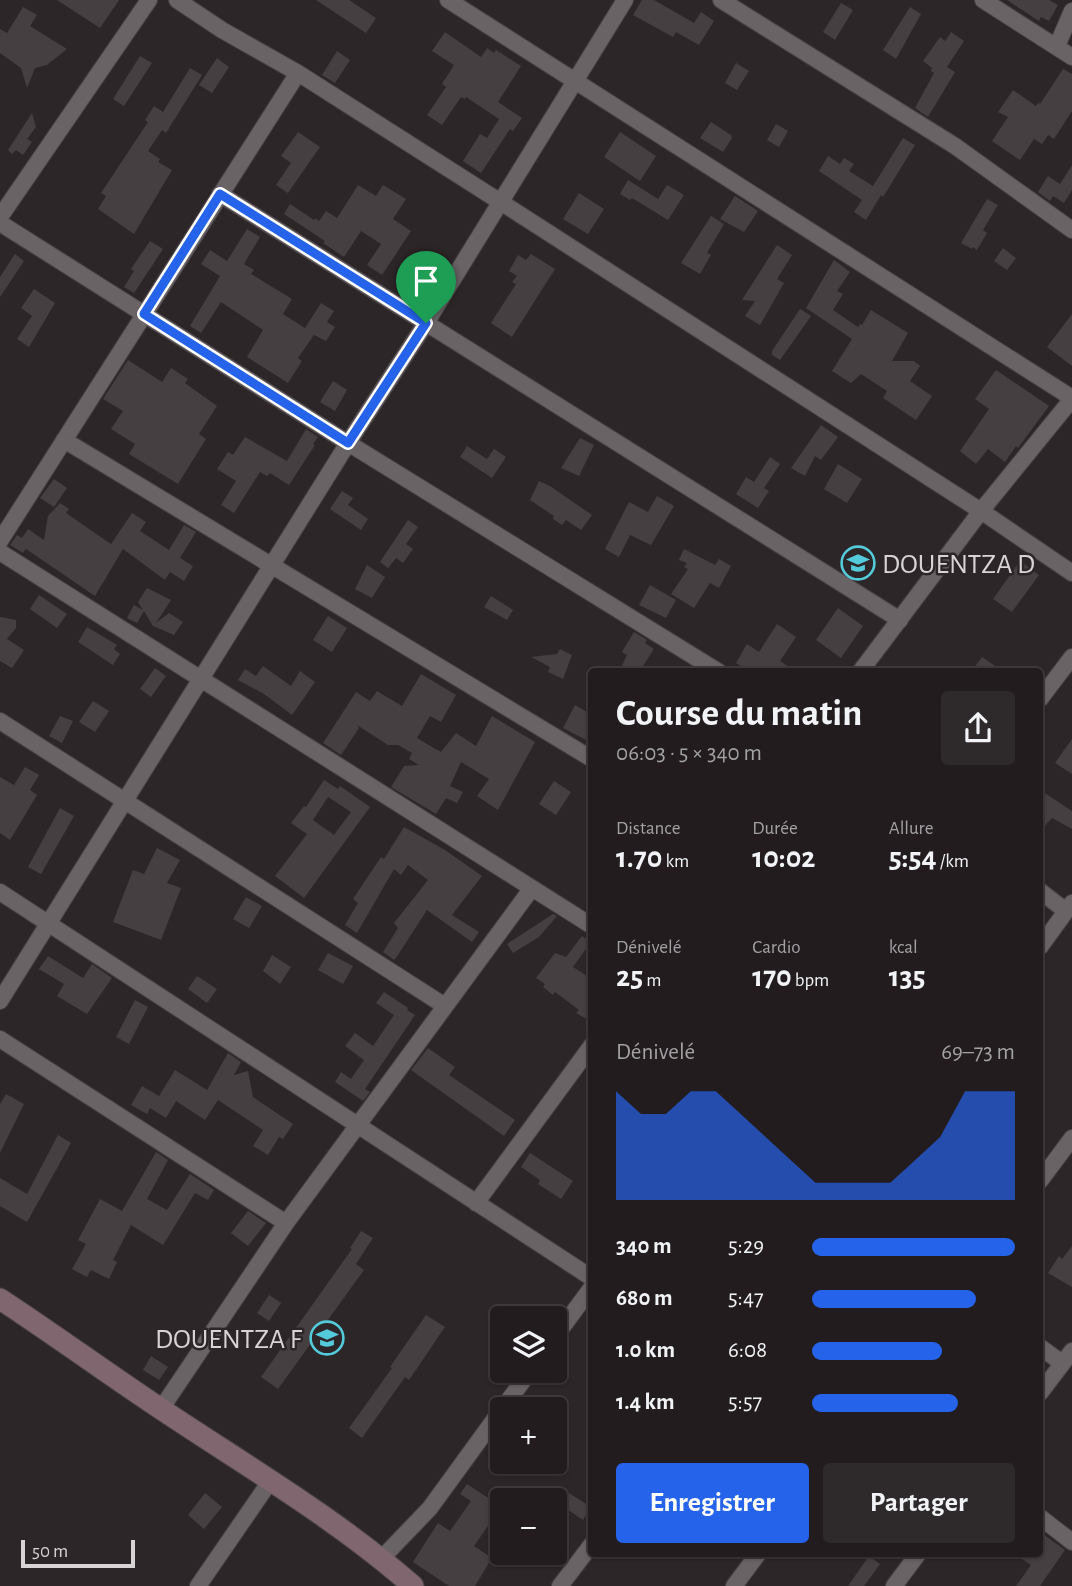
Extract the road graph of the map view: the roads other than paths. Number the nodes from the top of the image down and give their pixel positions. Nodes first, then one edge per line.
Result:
1 (149, 0) edge
2 (177, 0) edge
3 (448, 0) edge
4 (625, 0) edge
5 (721, 0) edge
6 (983, 0) edge
7 (1072, 11) edge
8 (1057, 46) junction
9 (1072, 57) edge
10 (298, 73) junction
11 (573, 82) junction
12 (220, 194) junction
13 (499, 201) junction
14 (0, 217) edge
15 (0, 223) edge
16 (1072, 230) edge
17 (144, 314) junction
18 (426, 323) junction
19 (1072, 398) edge
20 (64, 440) junction
21 (348, 443) junction
22 (981, 511) junction
23 (0, 541) edge
24 (0, 552) edge
25 (271, 565) junction
26 (1072, 573) edge
27 (900, 620) junction
28 (1072, 657) edge
29 (713, 668) edge
30 (863, 668) edge
31 (201, 679) junction
32 (1043, 695) edge
33 (0, 721) edge
34 (588, 757) edge
35 (124, 801) junction
36 (532, 888) junction
37 (0, 892) edge
38 (1043, 893) edge
39 (1069, 907) edge
40 (48, 923) junction
41 (588, 923) edge
42 (1043, 943) edge
43 (0, 1001) edge
44 (445, 1006) junction
45 (0, 1039) edge
46 (588, 1050) edge
47 (358, 1125) junction
48 (1072, 1138) edge
49 (1043, 1177) edge
50 (476, 1203) junction
51 (286, 1223) junction
52 (588, 1275) edge
53 (588, 1292) edge
54 (0, 1299) edge
55 (567, 1321) edge
56 (1043, 1348) edge
57 (1067, 1357) edge
58 (1043, 1390) edge
59 (161, 1409) junction
60 (490, 1426) edge
61 (271, 1480) junction
62 (1043, 1519) edge
63 (1072, 1542) edge
64 (588, 1549) edge
65 (756, 1557) edge
66 (916, 1557) edge
67 (382, 1558) junction
68 (198, 1586) edge
69 (413, 1586) edge
70 (560, 1586) edge
71 (734, 1586) edge
72 (894, 1586) edge

1 - 14 street
2 - 10 street
3 - 11 street
4 - 11 street
5 - 16 street
6 - 8 street
7 - 8 street
8 - 9 street
10 - 12 street
10 - 13 street
11 - 13 street
11 - 19 street
12 - 17 street
12 - 18 street
13 - 18 street
13 - 22 street
15 - 17 street
17 - 20 street
17 - 21 street
18 - 21 street
18 - 27 street
19 - 22 street
20 - 23 street
20 - 25 street
21 - 25 street
21 - 29 street
22 - 26 street
22 - 27 street
24 - 31 street
25 - 31 street
25 - 34 street
27 - 30 street
28 - 32 street
31 - 35 street
31 - 36 street
33 - 35 street
35 - 40 street
35 - 44 street
36 - 41 street
36 - 44 street
37 - 40 street
38 - 39 street
39 - 42 street
40 - 43 street
40 - 47 street
44 - 47 street
45 - 51 street
46 - 50 street
47 - 50 street
47 - 51 street
48 - 49 street
50 - 52 street
51 - 59 street
53 - 55 street
54 - 59 main road
56 - 57 street
57 - 58 street
59 - 61 main road
60 - 67 street
61 - 67 main road
61 - 68 street
62 - 63 street
64 - 70 street
65 - 71 street
66 - 72 street
67 - 69 main road

